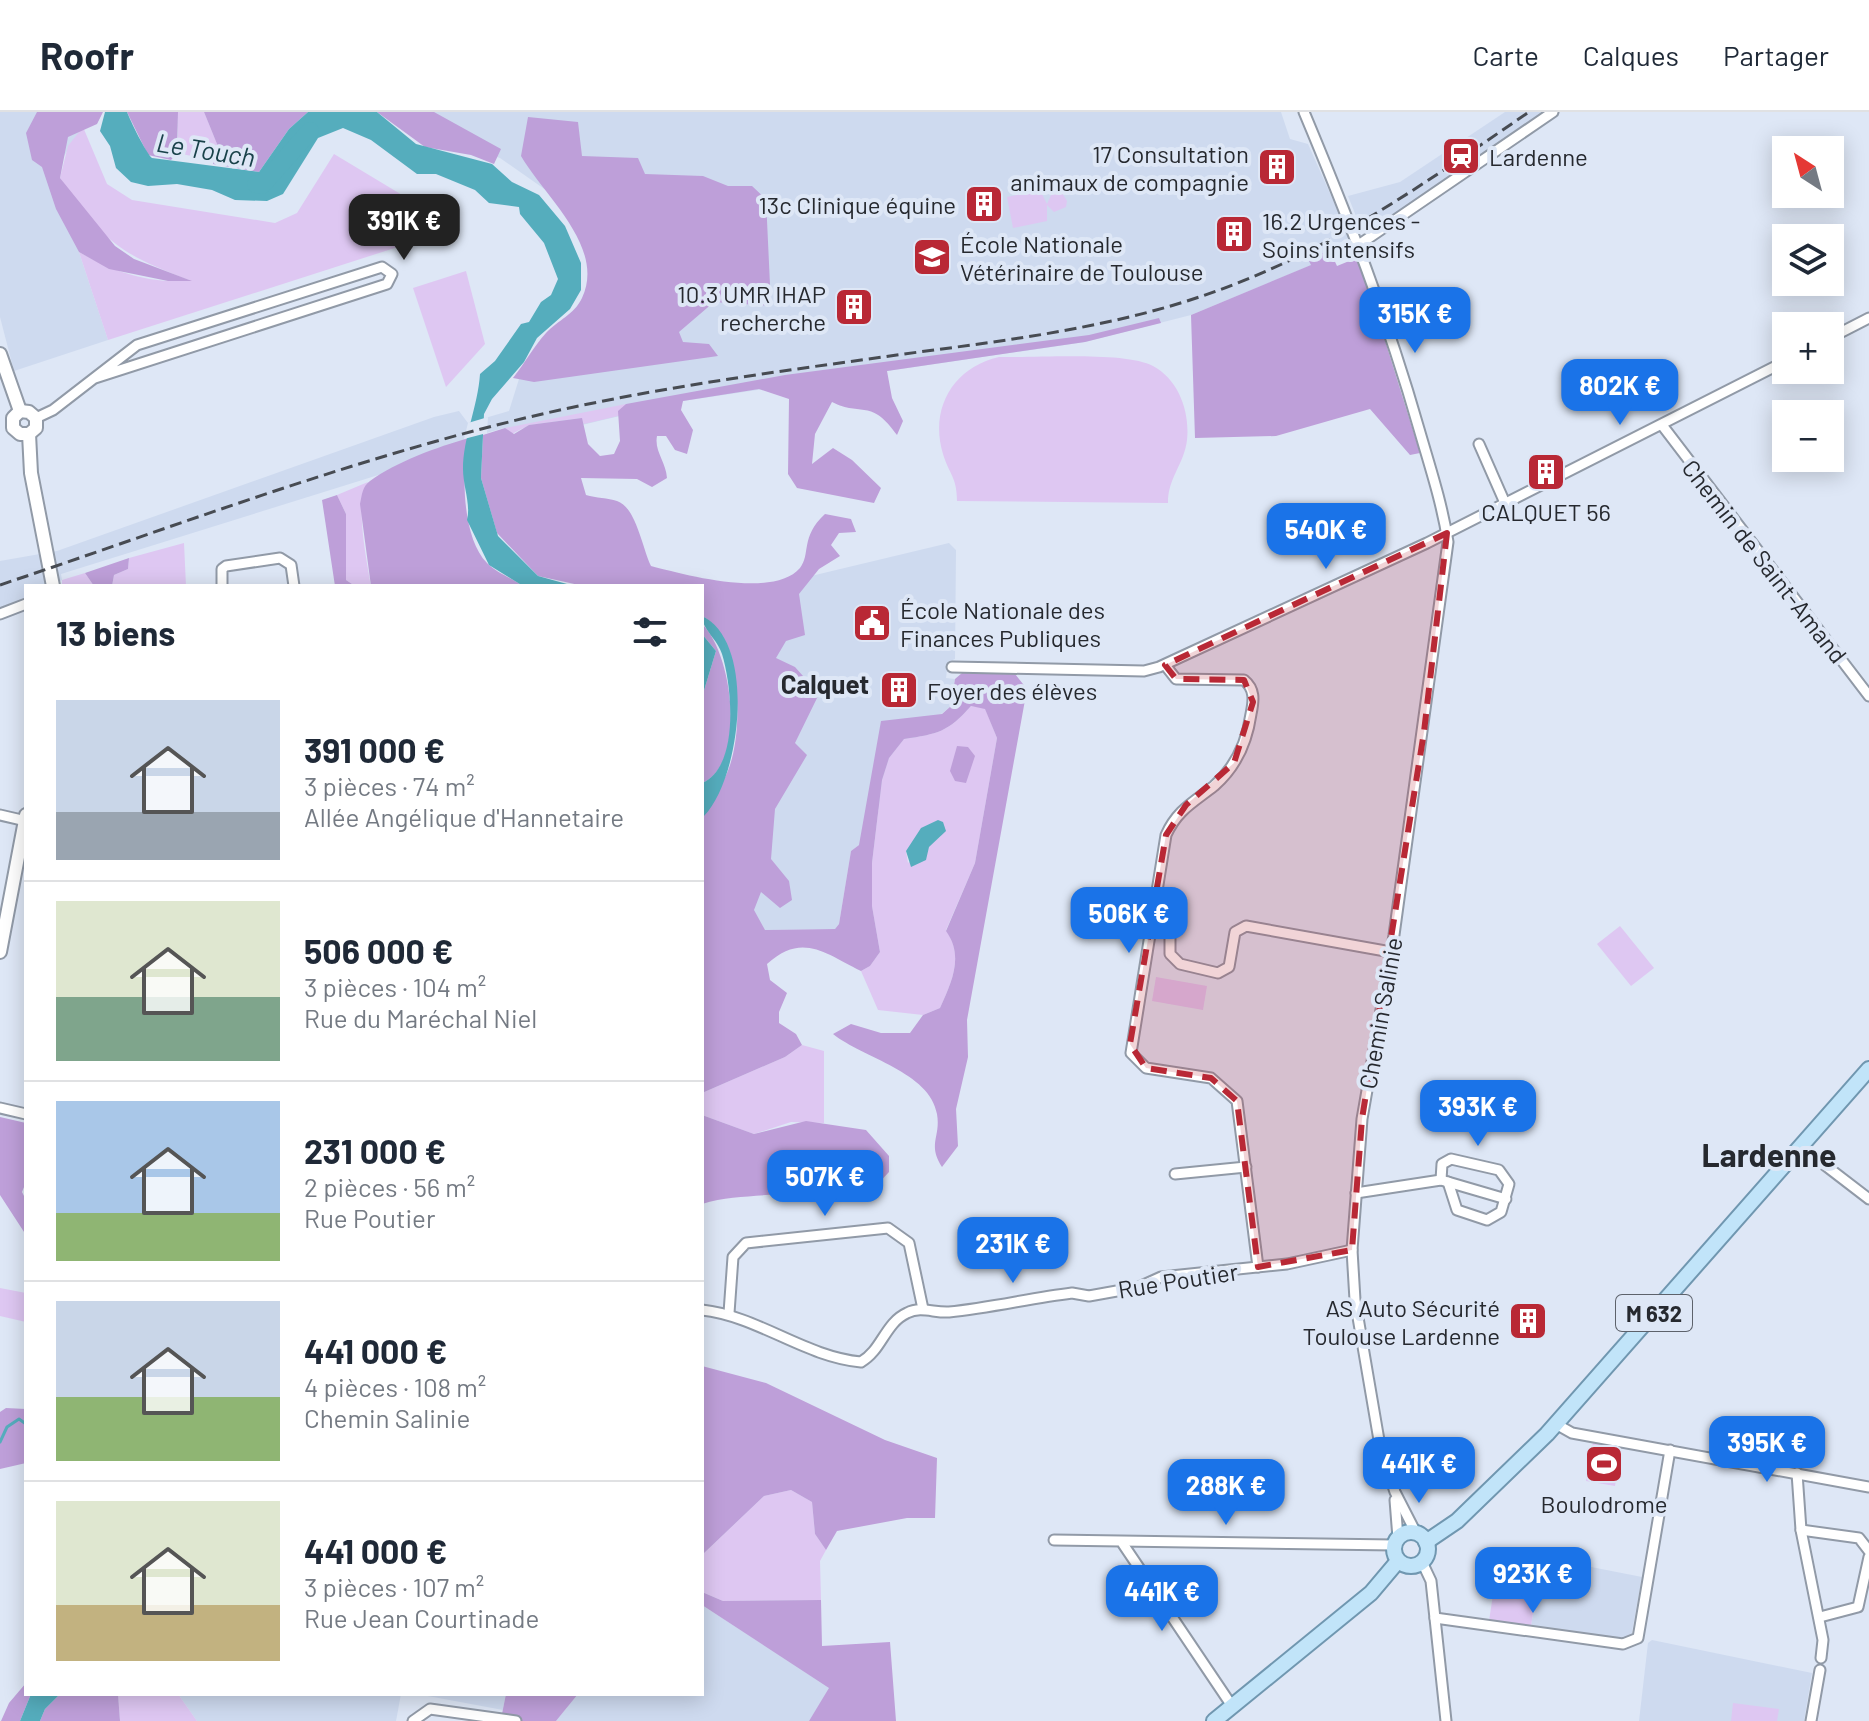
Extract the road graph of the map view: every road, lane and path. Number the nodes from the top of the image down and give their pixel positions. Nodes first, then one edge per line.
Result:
1 (1304, 112) edge
2 (1553, 112) edge
3 (1360, 244) junction
4 (227, 317) junction
5 (1869, 318) edge
6 (1844, 331) edge
7 (232, 334) junction
8 (0, 354) edge
9 (1772, 368) edge
10 (95, 378) junction
11 (20, 411) junction
12 (36, 418) junction
13 (1662, 425) junction
14 (6, 430) edge
15 (29, 434) junction
16 (1479, 444) dead end
17 (1505, 503) junction
18 (1447, 533) junction
19 (53, 584) edge
20 (222, 584) edge
21 (294, 584) edge
22 (24, 605) edge
23 (0, 614) edge
24 (1165, 665) junction
25 (952, 667) dead end
26 (1869, 696) edge
27 (0, 815) edge
28 (24, 819) edge
29 (24, 829) edge
30 (1170, 926) dead end
31 (0, 952) edge
32 (1391, 952) junction
33 (1869, 1069) edge
34 (0, 1108) edge
35 (24, 1114) edge
36 (1800, 1146) junction
37 (1246, 1167) junction
38 (1175, 1174) dead end
39 (1444, 1181) junction
40 (1356, 1193) junction
41 (1506, 1199) junction
42 (1869, 1199) edge
43 (1352, 1250) junction
44 (1258, 1267) junction
45 (923, 1309) junction
46 (704, 1310) edge
47 (729, 1313) junction
48 (1556, 1424) junction
49 (1670, 1450) junction
50 (1797, 1473) junction
51 (1869, 1487) edge
52 (1395, 1492) junction
53 (1801, 1530) junction
54 (1421, 1538) junction
55 (1054, 1540) dead end
56 (1396, 1542) junction
57 (1123, 1544) junction
58 (1869, 1554) edge
59 (1398, 1561) junction
60 (1422, 1562) junction
61 (1820, 1617) junction
62 (1435, 1618) junction
63 (1821, 1658) dead end
64 (1820, 1670) dead end
65 (1232, 1706) junction
66 (413, 1721) edge
67 (516, 1721) edge
68 (1214, 1721) edge
69 (1446, 1721) edge
70 (1811, 1721) edge

1 - 3 street, Chemin Salinie
2 - 3 street
3 - 18 street, Chemin Salinie
4 - 7 street
4 - 7 street
4 - 10 street
5 - 6 street
7 - 10 street
8 - 11 street
9 - 13 street
10 - 12 street
11 - 12 street
11 - 14 street
12 - 15 street
13 - 17 street
13 - 26 street, Chemin de Saint-Amand
14 - 15 street
15 - 19 street
16 - 17 street
17 - 18 street
18 - 24 street
18 - 32 street, Chemin Salinie
20 - 21 street
22 - 23 street
24 - 25 street
24 - 37 street
27 - 28 street
29 - 31 street
30 - 32 street
32 - 40 street, Chemin Salinie
33 - 36 main road, M 632
34 - 35 street
36 - 42 street
36 - 48 main road, M 632
37 - 38 street
37 - 44 street
39 - 40 street
39 - 41 street
39 - 41 street
39 - 41 street
40 - 43 street, Chemin Salinie
43 - 44 street, Rue Poutier
43 - 52 street, Chemin Salinie
44 - 45 street, Rue Poutier
45 - 47 street
45 - 47 street
46 - 47 street
48 - 49 street
48 - 54 main road, M 632
49 - 50 street
49 - 62 street
50 - 51 street
50 - 53 street
52 - 54 street, Chemin Salinie
52 - 56 street, Chemin Salinie
53 - 58 street
53 - 61 street
54 - 56 main road
54 - 60 main road
55 - 57 street
56 - 57 street
56 - 59 main road
57 - 65 street
58 - 61 street
59 - 60 main road
59 - 65 main road
60 - 62 street
61 - 63 street
62 - 69 street
64 - 70 street
65 - 68 main road
66 - 67 street

